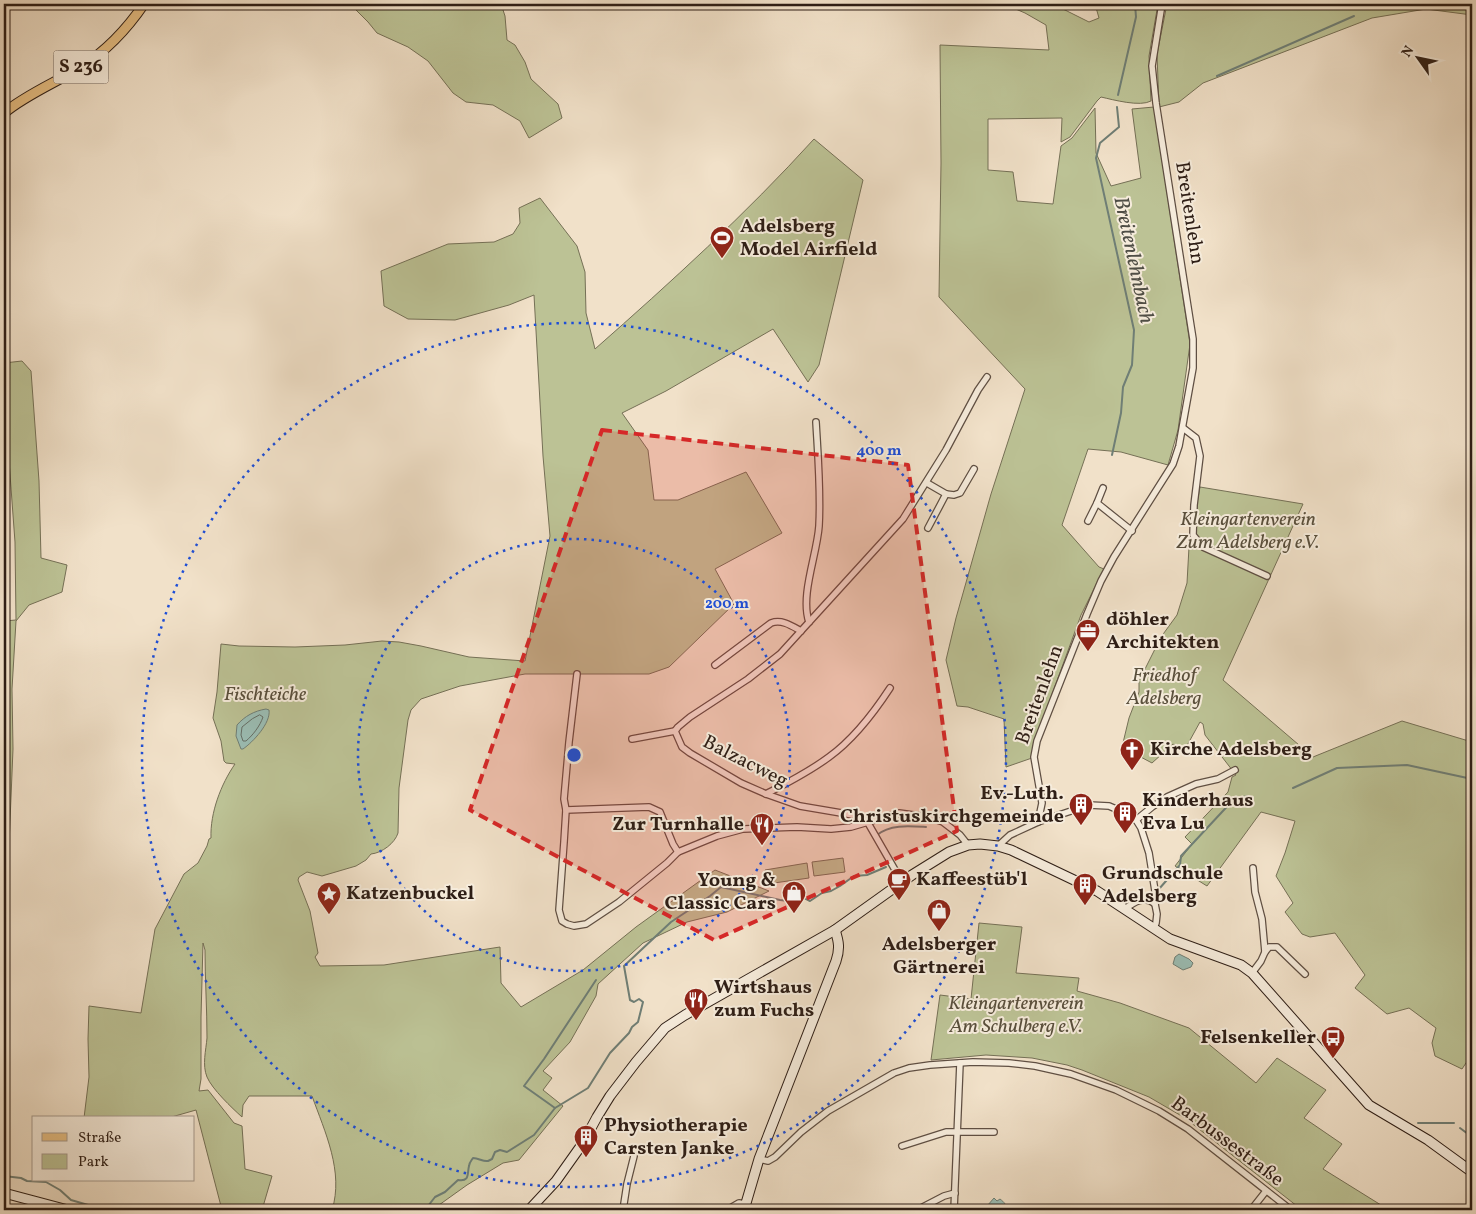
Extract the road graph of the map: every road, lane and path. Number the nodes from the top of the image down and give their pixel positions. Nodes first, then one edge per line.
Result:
1 (144, 4) edge
2 (1162, 4) edge
3 (4, 113) edge
4 (987, 377) dead end
5 (816, 422) dead end
6 (1183, 428) junction
7 (974, 469) dead end
8 (927, 482) junction
9 (1103, 488) dead end
10 (946, 494) junction
11 (1097, 503) junction
12 (1088, 521) dead end
13 (928, 528) dead end
14 (1132, 531) junction
15 (1268, 576) dead end
16 (809, 622) junction
17 (801, 631) junction
18 (716, 665) dead end
19 (576, 674) dead end
20 (890, 688) dead end
21 (676, 731) junction
22 (632, 739) dead end
23 (1235, 770) dead end
24 (766, 794) junction
25 (566, 810) junction
26 (1136, 820) junction
27 (1038, 822) junction
28 (868, 823) junction
29 (968, 845) junction
30 (998, 846) junction
31 (678, 852) junction
32 (1253, 868) dead end
33 (902, 882) junction
34 (1155, 904) junction
35 (1125, 909) junction
36 (1154, 928) junction
37 (835, 930) junction
38 (1265, 952) junction
39 (1252, 973) junction
40 (1305, 974) dead end
41 (960, 1063) junction
42 (958, 1131) junction
43 (994, 1132) dead end
44 (902, 1146) dead end
45 (634, 1156) dead end
46 (760, 1159) junction
47 (1472, 1172) edge
48 (1266, 1192) junction
49 (4, 1193) edge
50 (955, 1193) junction
51 (745, 1207) edge
52 (68, 1210) edge
53 (530, 1210) edge
54 (623, 1210) edge
55 (727, 1210) edge
56 (917, 1210) edge
57 (954, 1210) edge
58 (1188, 1210) edge
59 (1216, 1210) edge
60 (1251, 1210) edge
61 (1291, 1210) edge

1 - 3 main road, S 236
2 - 6 street, Breitenlehn
4 - 8 street, Balzacweg
5 - 16 street
6 - 14 street, Breitenlehn
6 - 15 street
7 - 10 street
8 - 10 street
8 - 16 street, Balzacweg
9 - 11 street
10 - 13 street
11 - 12 street
11 - 14 street
14 - 27 street, Breitenlehn
16 - 17 street, Balzacweg
17 - 18 street
17 - 21 street, Balzacweg
19 - 25 street
20 - 24 street
21 - 22 street, Balzacweg
21 - 24 street, Balzacweg
23 - 26 street
24 - 28 street, Balzacweg
25 - 31 street
25 - 31 street
26 - 27 street
26 - 34 street
27 - 30 street
28 - 29 street
28 - 31 street
28 - 33 street
29 - 30 street
29 - 33 street
30 - 35 street
32 - 38 street
33 - 37 street
34 - 35 street
34 - 36 street
35 - 36 street
36 - 39 street
37 - 46 street
37 - 53 street
38 - 39 street
38 - 40 street
39 - 47 street
41 - 42 street
41 - 46 street, Barbussestraße
41 - 48 street, Barbussestraße
42 - 43 street
42 - 44 street
42 - 50 street
45 - 54 street
46 - 51 street
48 - 60 street
48 - 61 street, Barbussestraße
49 - 52 street
50 - 56 street
50 - 57 street
51 - 55 street
58 - 59 street

